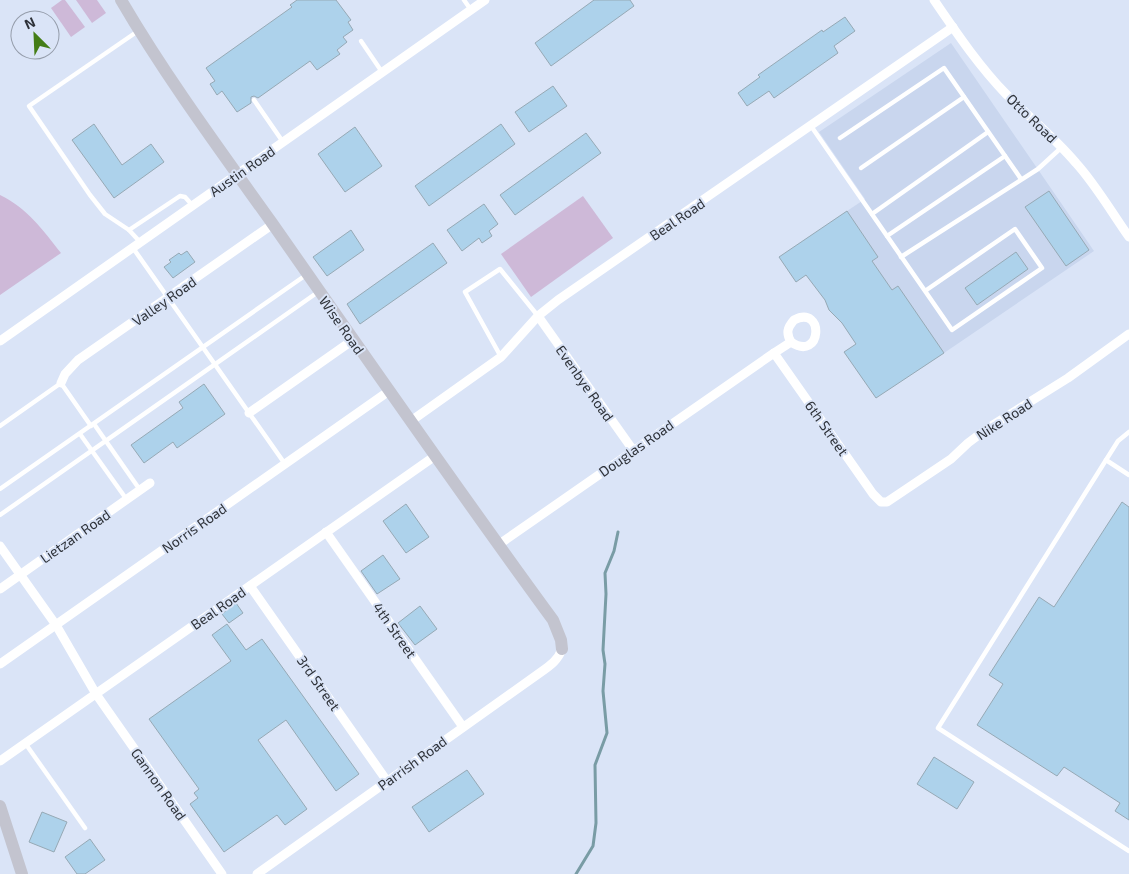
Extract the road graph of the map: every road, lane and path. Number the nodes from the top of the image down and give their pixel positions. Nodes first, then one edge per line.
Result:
1 (121, 0) edge
2 (464, 0) edge
3 (485, 0) edge
4 (934, 0) edge
5 (471, 10) junction
6 (952, 27) junction
7 (138, 30) junction
8 (361, 41) dead end
9 (382, 72) junction
10 (964, 97) junction
11 (254, 100) dead end
12 (811, 126) junction
13 (988, 132) junction
14 (840, 138) dead end
15 (284, 142) junction
16 (1062, 147) junction
17 (1005, 156) junction
18 (861, 168) dead end
19 (237, 174) junction
20 (1021, 178) junction
21 (193, 206) junction
22 (872, 214) junction
23 (273, 224) junction
24 (129, 230) junction
25 (887, 236) junction
26 (1129, 237) edge
27 (141, 242) junction
28 (133, 248) junction
29 (902, 258) junction
30 (307, 274) junction
31 (319, 291) junction
32 (925, 292) junction
33 (168, 298) junction
34 (538, 316) junction
35 (1129, 334) edge
36 (353, 340) junction
37 (0, 341) edge
38 (792, 342) dead end
39 (202, 347) junction
40 (774, 353) junction
41 (501, 357) junction
42 (214, 364) junction
43 (62, 383) junction
44 (389, 391) junction
45 (249, 414) junction
46 (411, 421) junction
47 (92, 425) junction
48 (0, 426) edge
49 (1129, 432) edge
50 (80, 434) junction
51 (106, 441) junction
52 (633, 450) junction
53 (92, 451) junction
54 (435, 456) junction
55 (1106, 460) junction
56 (285, 464) junction
57 (1129, 475) edge
58 (150, 483) dead end
59 (0, 489) edge
60 (140, 490) junction
61 (126, 500) junction
62 (881, 502) joint
63 (0, 515) edge
64 (326, 532) junction
65 (498, 545) junction
66 (0, 546) edge
67 (20, 575) junction
68 (250, 586) junction
69 (0, 589) edge
70 (56, 625) junction
71 (562, 649) joint
72 (0, 664) edge
73 (96, 694) junction
74 (463, 727) junction
75 (25, 743) junction
76 (0, 761) edge
77 (387, 781) junction
78 (0, 806) edge
79 (85, 828) dead end
80 (1129, 851) edge
81 (22, 874) edge
82 (222, 874) edge
83 (257, 874) edge

1 - 7 street, Wise Road
2 - 5 lane
3 - 5 street, Austin Road
4 - 6 street, Otto Road
5 - 9 street, Austin Road
6 - 12 street, Beal Road
6 - 16 street, Otto Road
7 - 19 street, Wise Road
7 - 24 lane
8 - 9 lane
9 - 15 street, Austin Road
10 - 13 lane
10 - 14 lane
10 - 18 lane
11 - 15 lane
12 - 22 lane
12 - 34 street, Beal Road
13 - 17 lane
13 - 22 lane
15 - 19 street, Austin Road
16 - 20 lane
16 - 26 street, Otto Road
17 - 20 lane
17 - 25 lane
19 - 21 street, Austin Road
19 - 23 street, Wise Road
20 - 29 lane
21 - 24 lane
21 - 27 street, Austin Road
22 - 25 lane
23 - 30 street, Wise Road
23 - 33 street, Valley Road
24 - 27 lane
25 - 29 lane
27 - 28 street, Austin Road
28 - 33 lane
28 - 37 street, Austin Road
29 - 32 lane
30 - 31 street, Wise Road
30 - 39 lane
31 - 36 street, Wise Road
31 - 42 lane
32 - 32 lane
33 - 39 lane
33 - 43 street, Valley Road
34 - 41 street, Beal Road
34 - 41 lane
34 - 52 street, Evenbye Road
35 - 62 street, Nike Road
36 - 44 street, Wise Road
36 - 45 street
38 - 40 street, Douglas Road
39 - 42 lane
39 - 47 lane
40 - 52 street, Douglas Road
40 - 62 street, 6th Street
41 - 46 street, Beal Road
42 - 45 lane
42 - 51 lane
43 - 47 lane
43 - 48 lane
44 - 46 street, Wise Road
44 - 56 street, Norris Road
45 - 56 lane
46 - 54 street, Wise Road
47 - 50 lane
47 - 51 lane
49 - 55 lane
50 - 53 lane
50 - 59 lane
51 - 53 lane
51 - 60 lane
52 - 65 street, Douglas Road
53 - 61 lane
53 - 63 lane
54 - 64 street, Beal Road
54 - 65 street, Wise Road
55 - 57 lane
55 - 80 lane
56 - 70 street, Norris Road
58 - 60 street, Lietzan Road
60 - 61 street, Lietzan Road
61 - 67 street, Lietzan Road
64 - 68 street, Beal Road
64 - 74 street, 4th Street
65 - 71 street, Wise Road
66 - 67 street, Gannon Road
67 - 69 street, Lietzan Road
67 - 70 street, Gannon Road
68 - 73 street, Beal Road
68 - 77 street, 3rd Street
70 - 72 street, Norris Road
70 - 73 street, Gannon Road
71 - 74 street, Parrish Road
73 - 75 street, Beal Road
73 - 82 street, Gannon Road
74 - 77 street, Parrish Road
75 - 76 street, Beal Road
75 - 79 lane
77 - 83 street, Parrish Road
78 - 81 street

